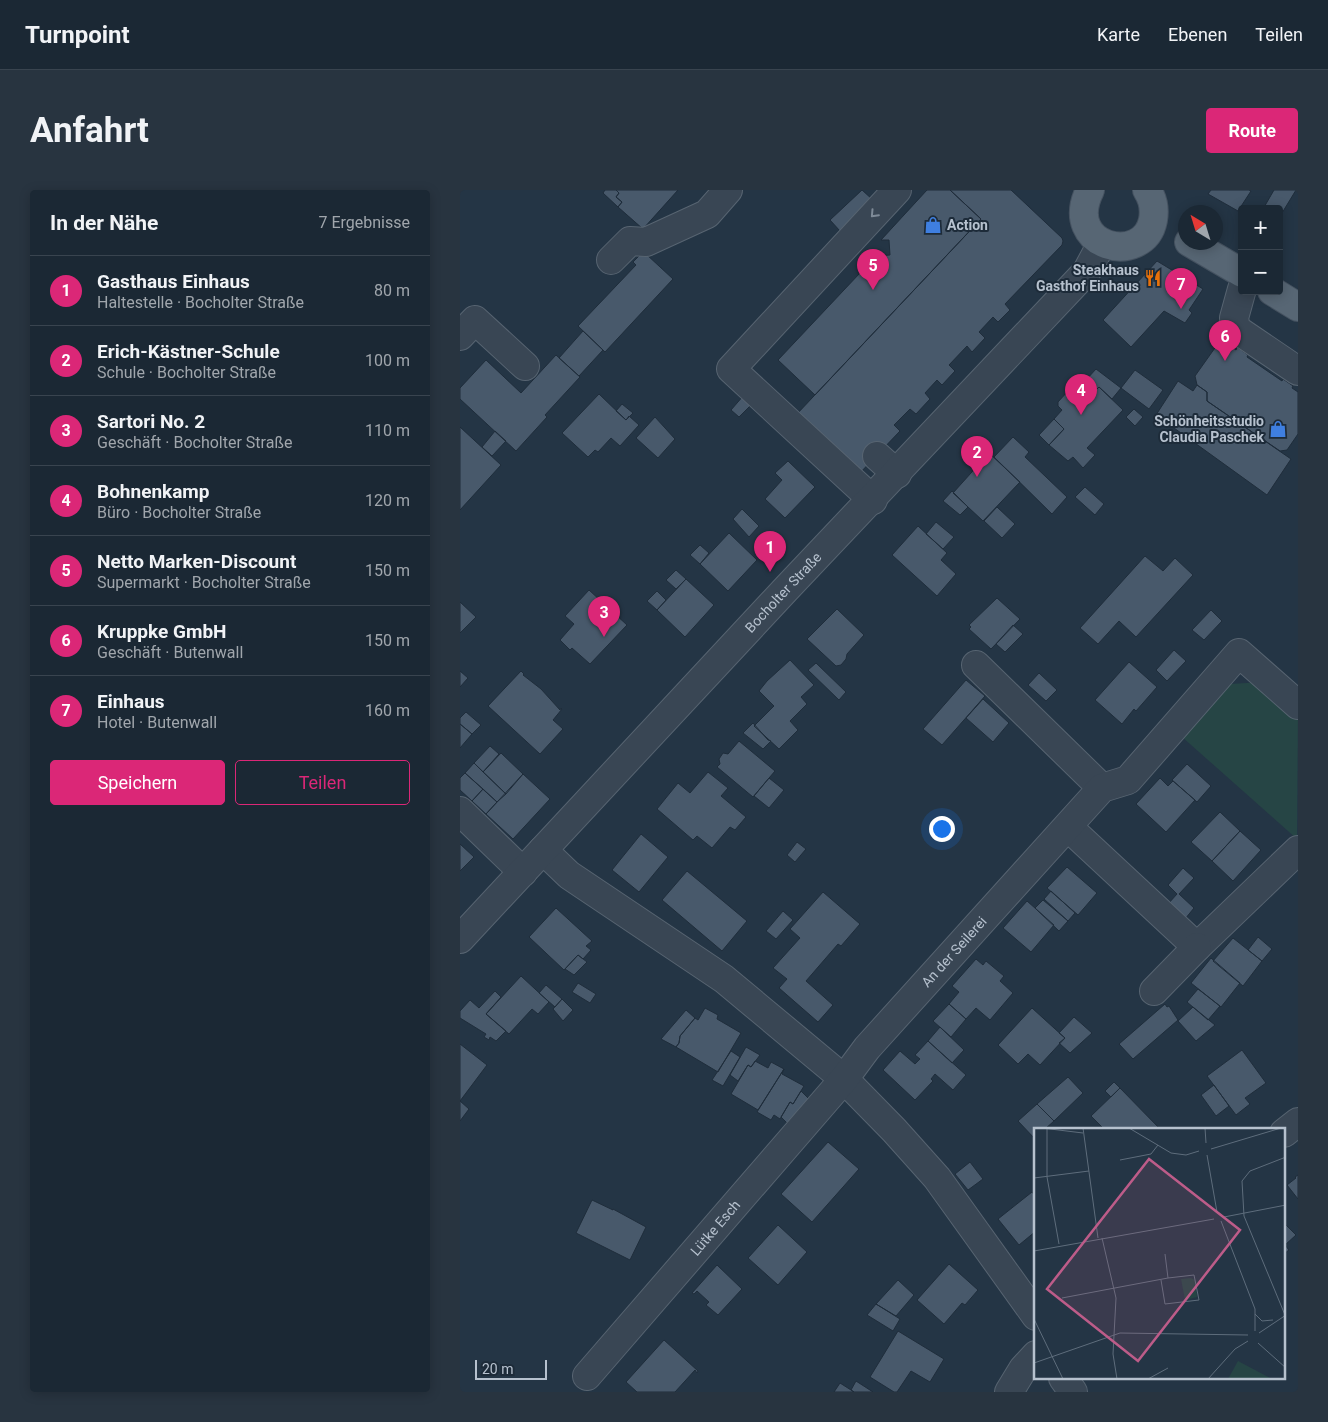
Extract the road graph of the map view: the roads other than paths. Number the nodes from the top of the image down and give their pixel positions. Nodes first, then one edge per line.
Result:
1 (728, 190) edge
2 (897, 190) edge
3 (1090, 190) edge
4 (1147, 190) edge
5 (1152, 224) junction
6 (1178, 237) edge
7 (1102, 243) junction
8 (1201, 250) edge
9 (611, 260) dead end
10 (1238, 271) edge
11 (1240, 295) edge
12 (1278, 295) edge
13 (1298, 307) edge
14 (460, 336) edge
15 (525, 366) dead end
16 (1298, 371) edge
17 (872, 500) junction
18 (976, 665) dead end
19 (1298, 705) edge
20 (1102, 788) junction
21 (460, 810) edge
22 (1068, 827) junction
23 (543, 850) junction
24 (1298, 850) edge
25 (523, 872) junction
26 (460, 939) edge
27 (1197, 947) junction
28 (1154, 992) dead end
29 (844, 1079) junction
30 (1298, 1122) edge
31 (1286, 1131) edge
32 (1034, 1313) edge
33 (1034, 1357) edge
34 (587, 1376) dead end
35 (1064, 1380) edge
36 (1009, 1392) edge
37 (1073, 1392) edge

1 - 9 street
2 -> 17 street
3 - 7 main road
4 - 5 main road
5 - 6 main road
5 - 7 main road
7 - 17 street, Bocholter Straße
8 - 10 main road
11 - 16 street
12 - 13 main road
14 - 15 street
17 - 23 street, Bocholter Straße
18 - 20 street
19 - 20 street
20 - 22 street, An der Seilerei
21 - 25 street
22 - 27 street
22 - 29 street, An der Seilerei
23 - 25 street, Bocholter Straße
23 - 29 street
24 - 27 street
25 - 26 street, Bocholter Straße
27 - 28 street
29 - 32 street
29 - 34 street, Lütke Esch
30 - 31 street
33 - 36 street
35 - 37 street

